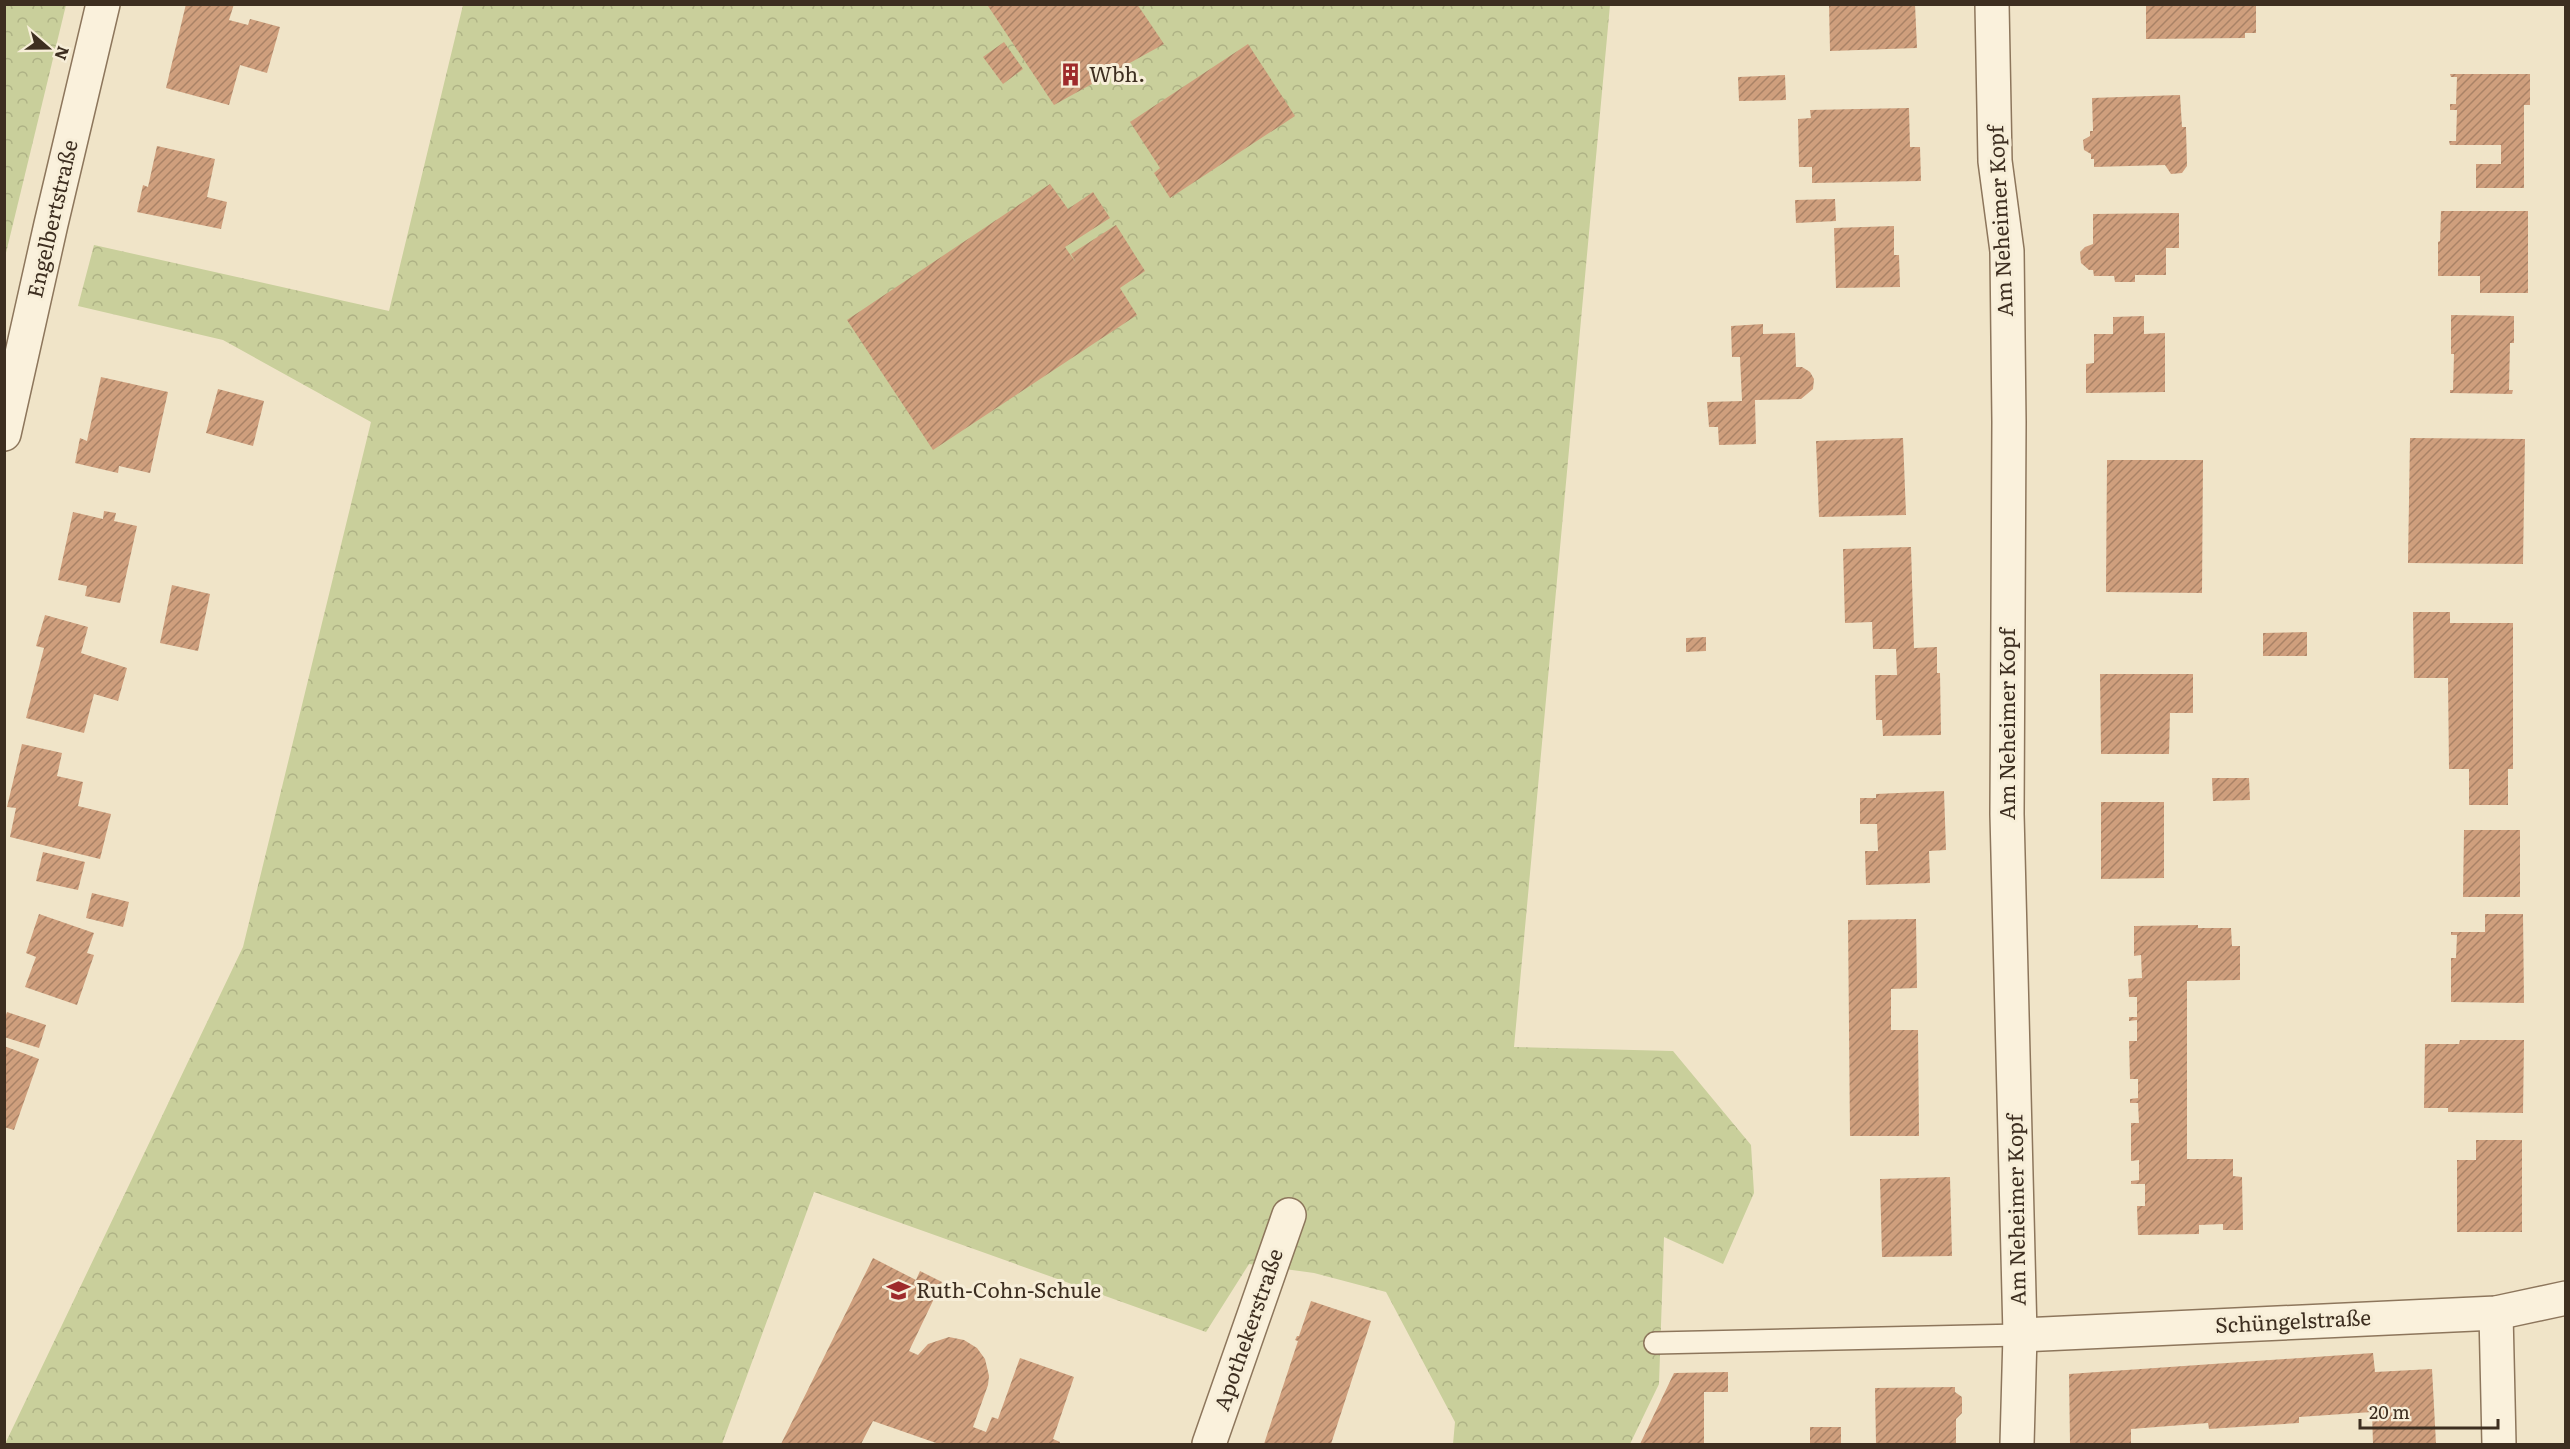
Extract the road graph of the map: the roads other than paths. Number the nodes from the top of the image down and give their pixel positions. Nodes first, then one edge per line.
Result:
1 (103, 4) edge
2 (1992, 4) edge
3 (4, 434) edge
4 (1289, 1215) dead end
5 (2565, 1298) edge
6 (2496, 1313) junction
7 (2020, 1335) junction
8 (1655, 1343) dead end
9 (1209, 1444) edge
10 (2017, 1444) edge
11 (2499, 1444) edge

1 - 3 street, Engelbertstraße
2 - 7 street, Am Neheimer Kopf
4 - 9 street, Apothekerstraße
5 - 6 street, Schüngelstraße
6 - 7 street, Schüngelstraße
6 - 11 street
7 - 8 lane
7 - 10 street, Am Neheimer Kopf

